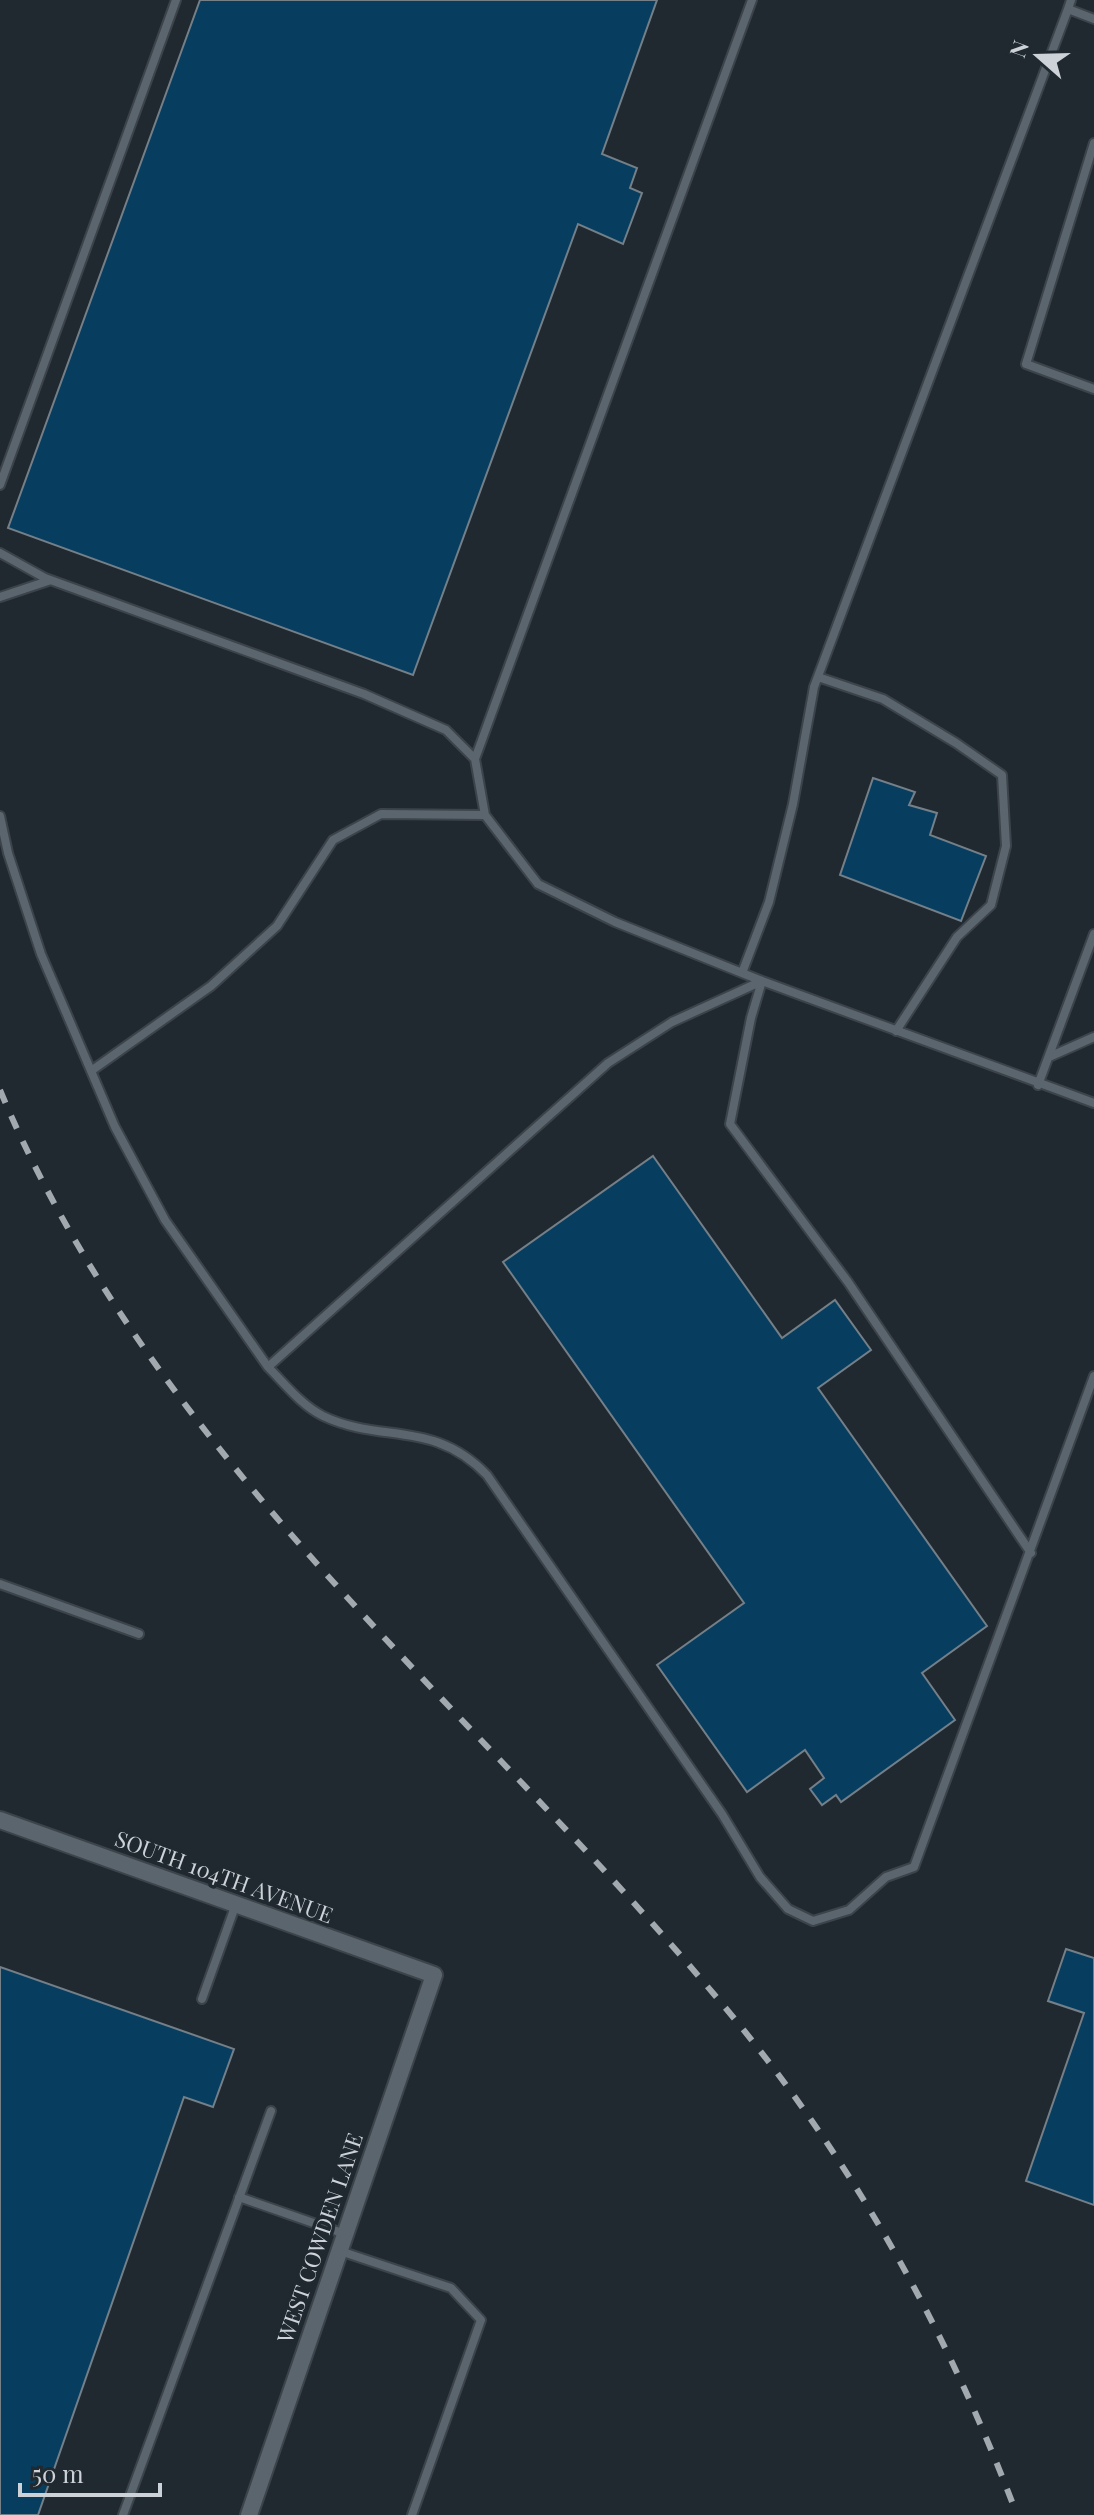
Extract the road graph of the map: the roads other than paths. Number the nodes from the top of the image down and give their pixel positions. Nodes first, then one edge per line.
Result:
1 (176, 0) edge
2 (752, 0) edge
3 (1070, 4) edge
4 (1094, 19) edge
5 (1094, 143) edge
6 (1094, 389) edge
7 (0, 485) edge
8 (0, 553) edge
9 (51, 580) junction
10 (0, 597) edge
11 (818, 677) junction
12 (475, 759) junction
13 (485, 815) junction
14 (0, 816) edge
15 (1094, 934) edge
16 (742, 973) junction
17 (762, 981) junction
18 (896, 1031) junction
19 (1094, 1037) edge
20 (1049, 1057) junction
21 (91, 1071) junction
22 (1038, 1085) junction
23 (1094, 1103) edge
24 (268, 1367) junction
25 (1094, 1376) edge
26 (1031, 1553) junction
27 (0, 1584) edge
28 (139, 1634) dead end
29 (0, 1820) edge
30 (236, 1904) junction
31 (434, 1975) joint
32 (202, 1999) dead end
33 (271, 2111) dead end
34 (239, 2197) junction
35 (345, 2234) junction
36 (339, 2250) junction
37 (123, 2515) edge
38 (249, 2515) edge
39 (412, 2515) edge

1 - 7 lane
2 - 12 lane
3 - 4 lane
3 - 11 lane
5 - 6 lane
8 - 9 lane
9 - 10 lane
9 - 12 lane
11 - 16 lane
11 - 18 lane
12 - 13 lane
13 - 16 lane
13 - 21 lane
14 - 21 lane
15 - 20 lane
16 - 17 lane
17 - 18 lane
17 - 24 lane
17 - 26 lane
18 - 22 lane
19 - 20 lane
20 - 22 lane
21 - 24 lane
22 - 23 lane
24 - 26 lane
25 - 26 lane
27 - 28 lane
29 - 30 street, SOUTH 104TH AVENUE
30 - 31 street, SOUTH 104TH AVENUE
30 - 32 lane
31 - 35 street, WEST COWDEN LANE
33 - 34 lane
34 - 35 lane
34 - 37 lane
35 - 36 street, WEST COWDEN LANE
36 - 38 street, WEST COWDEN LANE
36 - 39 lane

